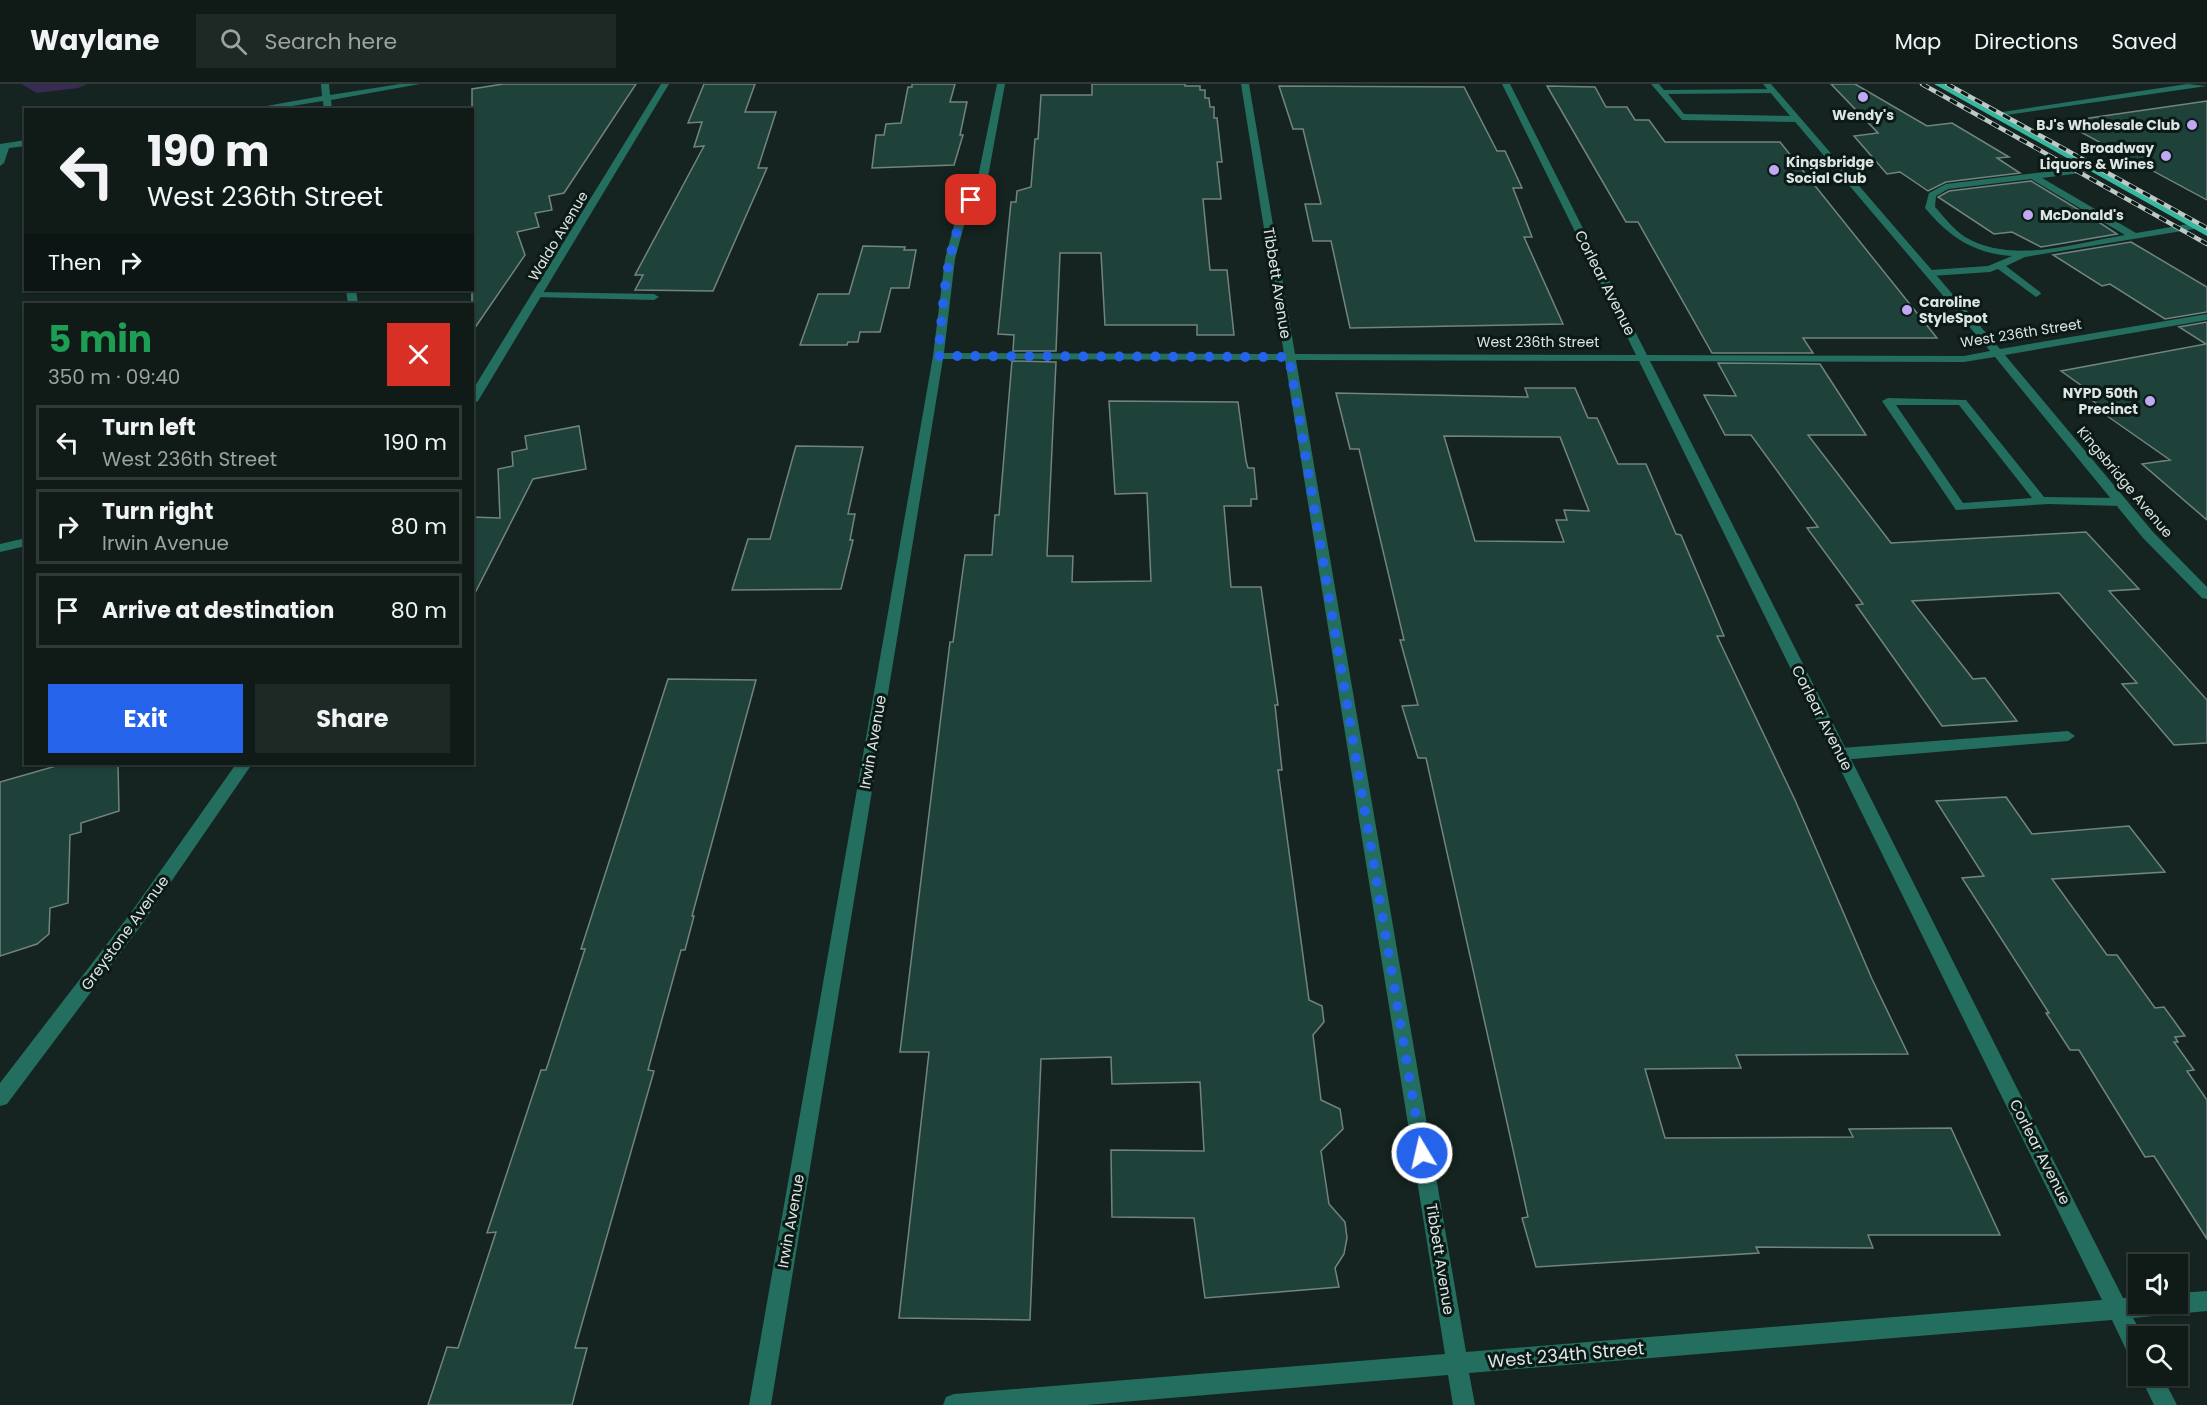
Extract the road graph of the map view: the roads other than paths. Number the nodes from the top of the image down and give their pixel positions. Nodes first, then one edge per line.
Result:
1 (325, 84) edge
2 (416, 84) edge
3 (665, 84) edge
4 (1001, 84) edge
5 (1245, 84) edge
6 (1506, 84) edge
7 (1655, 84) edge
8 (1938, 84) edge
9 (2204, 84) edge
10 (1770, 88) edge
11 (1661, 92) junction
12 (326, 98) junction
13 (261, 108) edge
14 (328, 108) edge
15 (1993, 114) junction
16 (1796, 119) junction
17 (24, 143) edge
18 (2, 146) edge
19 (0, 163) edge
20 (2093, 169) junction
21 (2034, 177) junction
22 (2194, 226) junction
23 (2207, 233) edge
24 (2134, 236) junction
25 (2027, 254) junction
26 (1999, 265) junction
27 (1931, 273) junction
28 (2036, 294) dead end
29 (538, 295) junction
30 (654, 297) dead end
31 (2207, 318) edge
32 (1997, 353) junction
33 (938, 356) junction
34 (1289, 357) junction
35 (1642, 358) junction
36 (474, 398) edge
37 (2041, 501) junction
38 (2121, 502) junction
39 (24, 542) edge
40 (0, 548) edge
41 (2207, 595) edge
42 (2068, 736) dead end
43 (1841, 754) junction
44 (243, 765) edge
45 (0, 1098) edge
46 (2207, 1301) edge
47 (2188, 1303) edge
48 (2128, 1307) edge
49 (2118, 1308) junction
50 (2128, 1329) edge
51 (1457, 1364) junction
52 (2156, 1386) edge
53 (760, 1405) edge
54 (954, 1405) edge
55 (1464, 1405) edge
56 (2166, 1405) edge

1 - 12 street
2 - 12 street
3 - 29 street, Waldo Avenue
4 - 33 street, Irwin Avenue
5 - 34 street, Tibbett Avenue
6 - 35 street, Corlear Avenue
7 - 11 street
8 - 15 main road
9 - 15 street
10 - 11 street
10 - 16 street, Kingsbridge Avenue
11 - 16 street
12 - 13 street
12 - 14 street
15 - 20 main road
16 - 27 street, Kingsbridge Avenue
17 - 18 street
18 - 19 street
20 - 21 street
20 - 22 main road
21 - 24 street
21 - 25 street
22 - 23 main road
22 - 24 street
24 - 25 street
25 - 26 street
26 - 27 street
26 - 28 street
27 - 32 street, Kingsbridge Avenue
29 - 30 street
29 - 36 street, Waldo Avenue
31 - 32 street, West 236th Street
32 - 35 street, West 236th Street
32 - 38 street, Kingsbridge Avenue
33 - 34 street, West 236th Street
33 - 53 street, Irwin Avenue
34 - 35 street, West 236th Street
34 - 51 street, Tibbett Avenue
35 - 43 street, Corlear Avenue
37 - 37 street
37 - 38 street
38 - 41 street, Kingsbridge Avenue
39 - 40 street
42 - 43 street
43 - 49 street, Corlear Avenue
44 - 45 street, Greystone Avenue
46 - 47 street, West 234th Street
48 - 49 street, West 234th Street
49 - 50 street, Corlear Avenue
49 - 51 street, West 234th Street
51 - 54 street, West 234th Street
51 - 55 street, Tibbett Avenue
52 - 56 street

